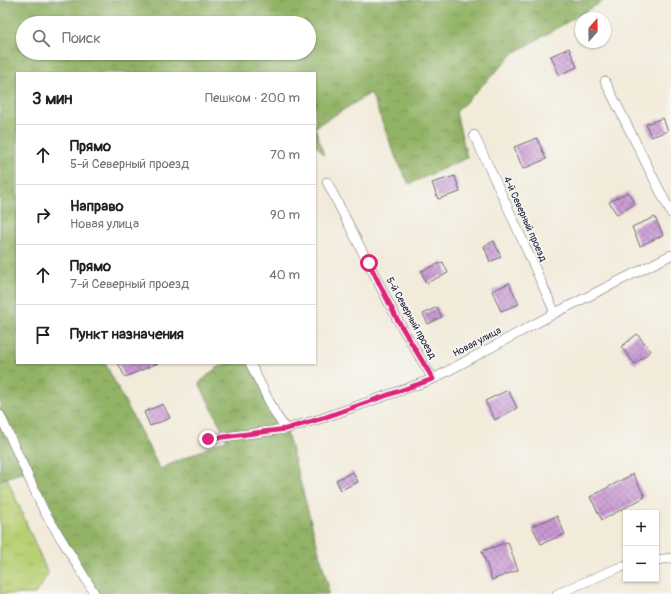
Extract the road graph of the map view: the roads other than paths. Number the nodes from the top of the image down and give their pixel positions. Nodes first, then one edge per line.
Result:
1 (605, 81) dead end
2 (474, 135) dead end
3 (327, 182) dead end
4 (671, 213) edge
5 (671, 255) edge
6 (555, 313) junction
7 (250, 364) edge
8 (433, 379) junction
9 (0, 414) edge
10 (286, 429) junction
11 (208, 439) dead end
12 (671, 558) edge
13 (659, 560) edge
14 (623, 567) edge
15 (95, 594) edge
16 (557, 594) edge

1 - 4 street
2 - 6 street, 4-й Северный проезд
3 - 8 street, 5-й Северный проезд
5 - 6 street, Новая улица
6 - 8 street, Новая улица
7 - 10 street
8 - 10 street, Новая улица
9 - 15 street
10 - 11 street, Новая улица
12 - 13 street
14 - 16 street

